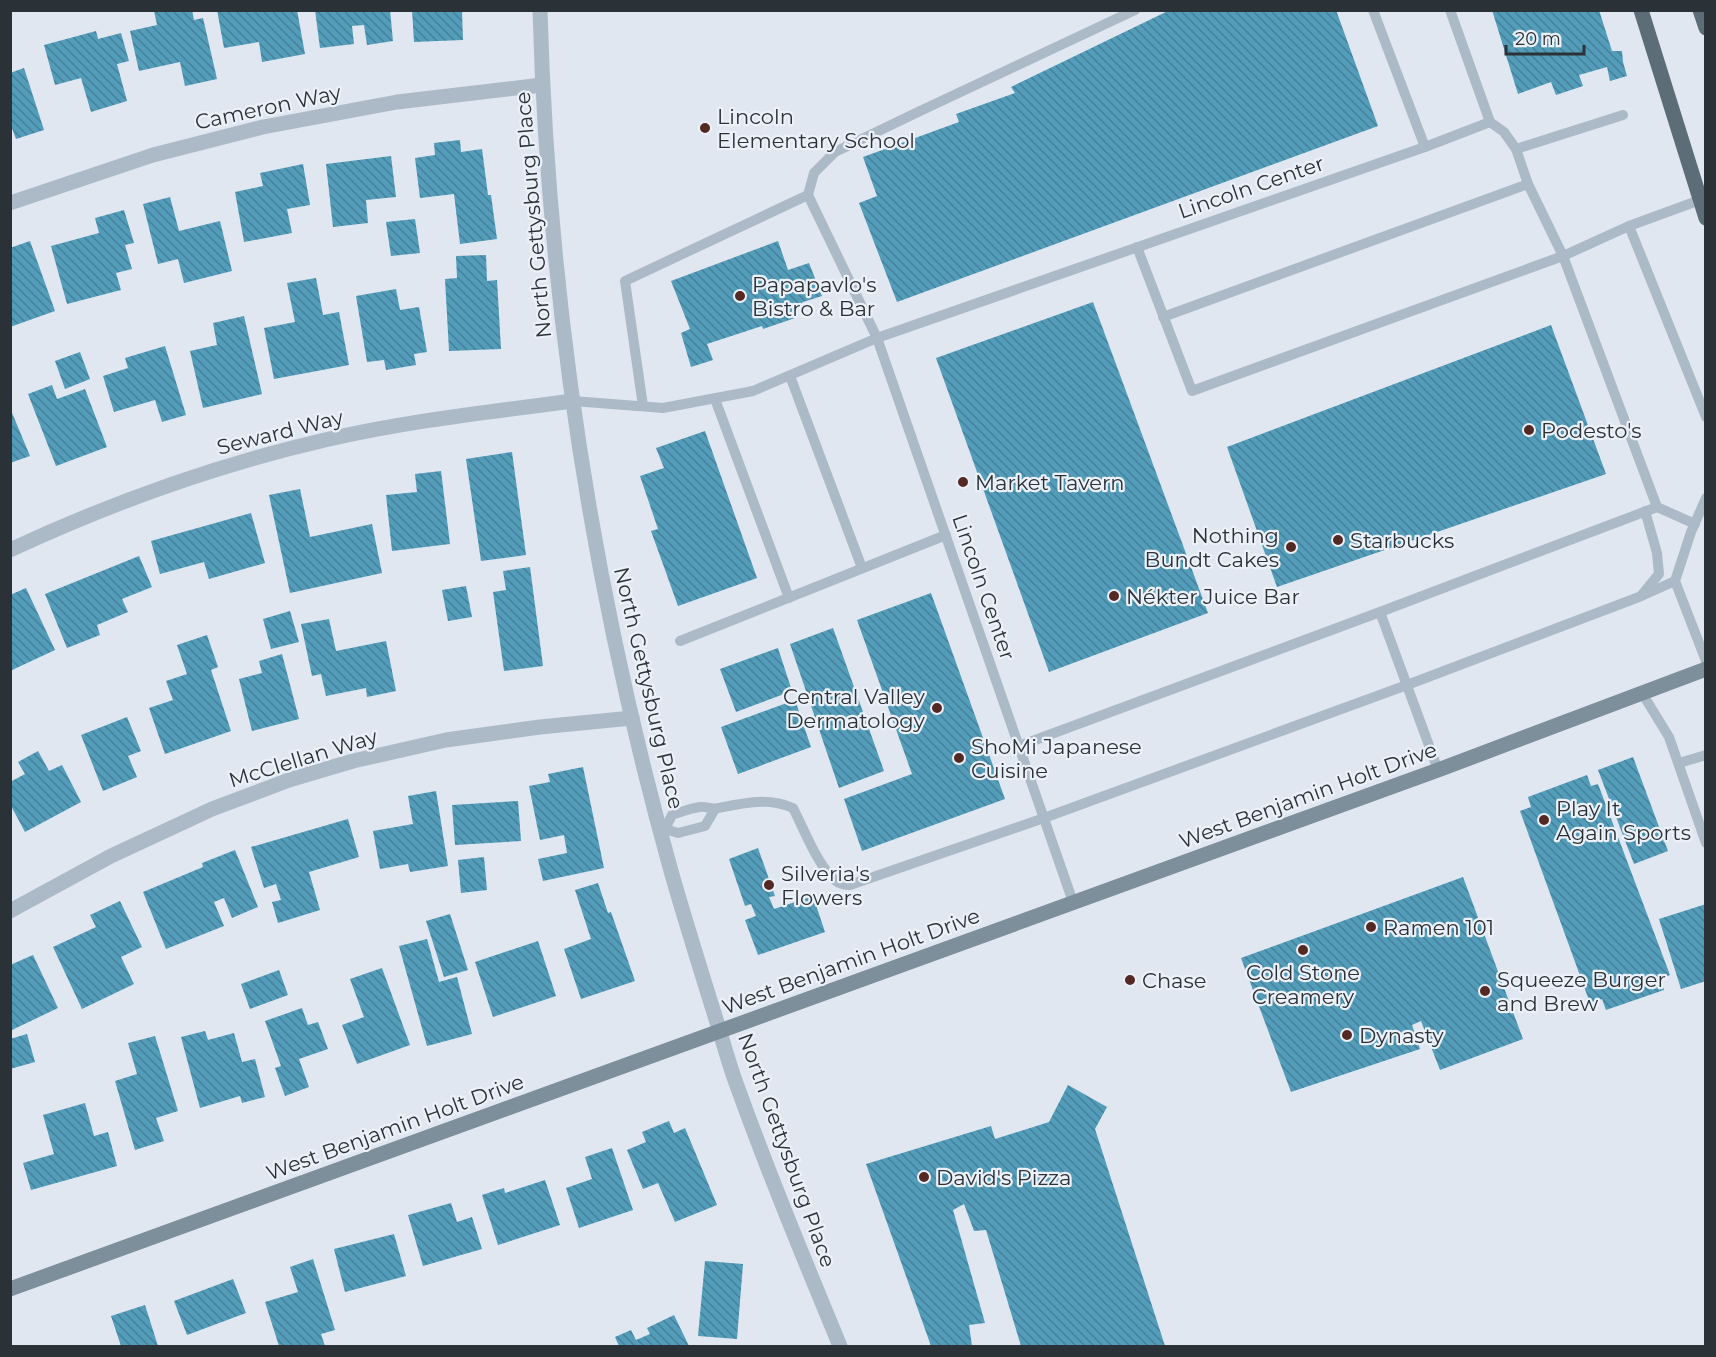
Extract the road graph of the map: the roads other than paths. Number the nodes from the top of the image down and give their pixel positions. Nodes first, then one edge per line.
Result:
1 (540, 10) edge
2 (1135, 10) edge
3 (1373, 10) edge
4 (1450, 10) edge
5 (1641, 10) edge
6 (1700, 10) edge
7 (1706, 28) edge
8 (542, 85) junction
9 (1623, 115) dead end
10 (1490, 122) junction
11 (1425, 147) junction
12 (1516, 149) junction
13 (1528, 184) junction
14 (808, 195) junction
15 (1700, 200) junction
16 (10, 203) edge
17 (1706, 218) edge
18 (1629, 226) junction
19 (1137, 247) junction
20 (1563, 256) junction
21 (1163, 317) junction
22 (877, 338) junction
23 (790, 375) junction
24 (714, 399) junction
25 (573, 401) junction
26 (643, 406) junction
27 (1706, 417) edge
28 (1706, 498) edge
29 (1657, 507) junction
30 (1645, 511) junction
31 (1695, 524) junction
32 (946, 535) junction
33 (10, 550) edge
34 (862, 568) junction
35 (1675, 580) junction
36 (1639, 597) junction
37 (789, 598) junction
38 (1380, 612) junction
39 (680, 641) dead end
40 (1706, 661) edge
41 (1706, 669) edge
42 (1407, 685) junction
43 (1642, 693) junction
44 (632, 718) junction
45 (1019, 746) junction
46 (1706, 755) edge
47 (1679, 763) junction
48 (1438, 770) junction
49 (715, 809) junction
50 (1044, 818) junction
51 (662, 829) junction
52 (1706, 843) edge
53 (1073, 902) junction
54 (10, 911) edge
55 (720, 1031) junction
56 (10, 1289) edge
57 (840, 1347) edge

1 - 8 street, North Gettysburg Place
2 - 14 lane
3 - 11 lane
4 - 10 lane
5 - 15 main road
6 - 7 main road
8 - 16 street, Cameron Way
8 - 25 street, North Gettysburg Place
9 - 12 lane
10 - 11 lane, Lincoln Center
10 - 12 lane
11 - 19 lane, Lincoln Center
12 - 13 lane
13 - 20 lane
13 - 21 lane
14 - 22 lane
14 - 26 lane
15 - 17 main road
15 - 18 lane
18 - 20 lane
18 - 27 lane
19 - 21 lane
19 - 22 lane, Lincoln Center
20 - 21 lane
20 - 29 lane
22 - 23 lane, Lincoln Center
22 - 32 lane, Lincoln Center
23 - 24 lane, Lincoln Center
23 - 34 lane
24 - 26 lane, Lincoln Center
24 - 37 lane
25 - 26 lane, Lincoln Center
25 - 33 street, Seward Way
25 - 44 street, North Gettysburg Place
28 - 31 lane
29 - 30 lane
29 - 31 lane
30 - 36 lane
30 - 38 lane
31 - 35 lane
32 - 34 lane
32 - 45 lane, Lincoln Center
34 - 37 lane
35 - 36 lane
35 - 40 lane
36 - 42 lane
37 - 39 lane
38 - 42 lane
38 - 45 lane
41 - 43 main road, West Benjamin Holt Drive
42 - 48 lane
42 - 50 lane
43 - 47 lane
43 - 48 main road, West Benjamin Holt Drive
44 - 51 street, North Gettysburg Place
44 - 54 street, McClellan Way
45 - 50 lane, Lincoln Center
46 - 47 lane
47 - 52 lane
48 - 53 main road, West Benjamin Holt Drive
49 - 50 lane
49 - 51 lane
49 - 51 lane
50 - 53 lane, Lincoln Center
51 - 55 street, North Gettysburg Place
53 - 55 main road, West Benjamin Holt Drive
55 - 56 main road, West Benjamin Holt Drive
55 - 57 street, North Gettysburg Place

